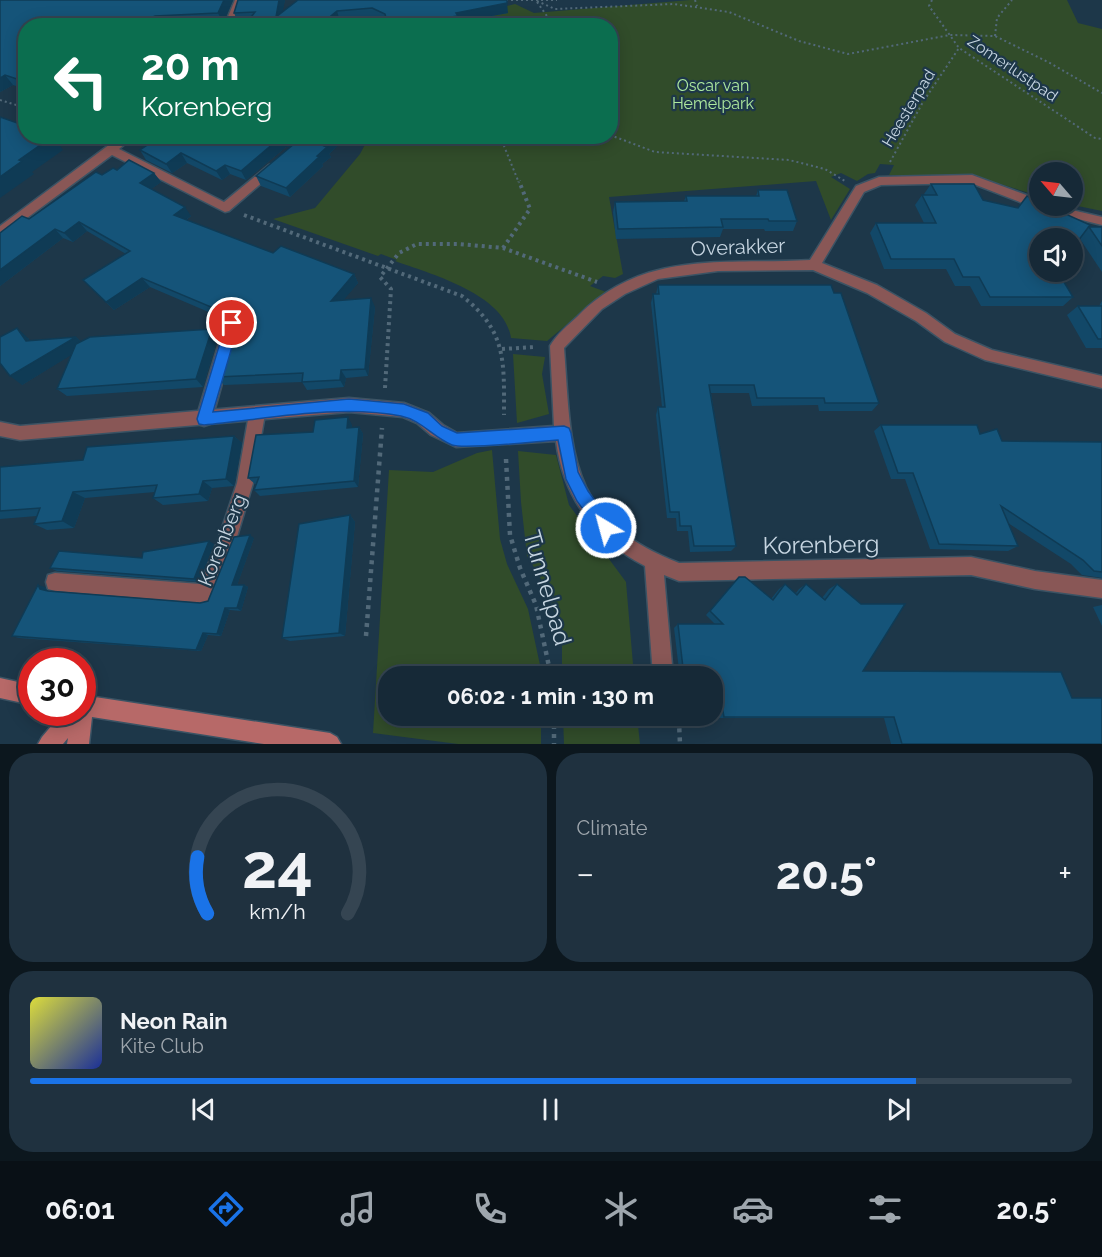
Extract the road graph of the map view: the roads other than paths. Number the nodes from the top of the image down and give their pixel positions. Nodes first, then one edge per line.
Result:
1 (239, 0) edge
2 (232, 18) edge
3 (119, 144) edge
4 (112, 150) junction
5 (283, 159) edge
6 (1029, 200) edge
7 (1076, 216) edge
8 (1102, 221) edge
9 (0, 234) edge
10 (814, 265) junction
11 (232, 323) edge
12 (1102, 382) edge
13 (258, 414) junction
14 (204, 419) junction
15 (0, 429) edge
16 (564, 433) junction
17 (654, 563) junction
18 (55, 582) dead end
19 (1102, 589) edge
20 (662, 666) edge
21 (0, 688) edge
22 (18, 692) edge
23 (96, 710) edge
24 (65, 726) edge
25 (80, 726) edge
26 (49, 744) edge
27 (78, 744) edge
28 (330, 744) edge

1 - 2 street
3 - 4 street
4 - 5 street
4 - 9 street
6 - 10 street
7 - 8 street
10 - 12 street, Overakker
10 - 16 street, Overakker
11 - 14 street
13 - 14 street
13 - 16 street
13 - 18 street, Korenberg
14 - 15 street
16 - 17 street
17 - 19 street, Korenberg
17 - 20 street
21 - 22 street
23 - 28 street
24 - 26 street
25 - 27 street

